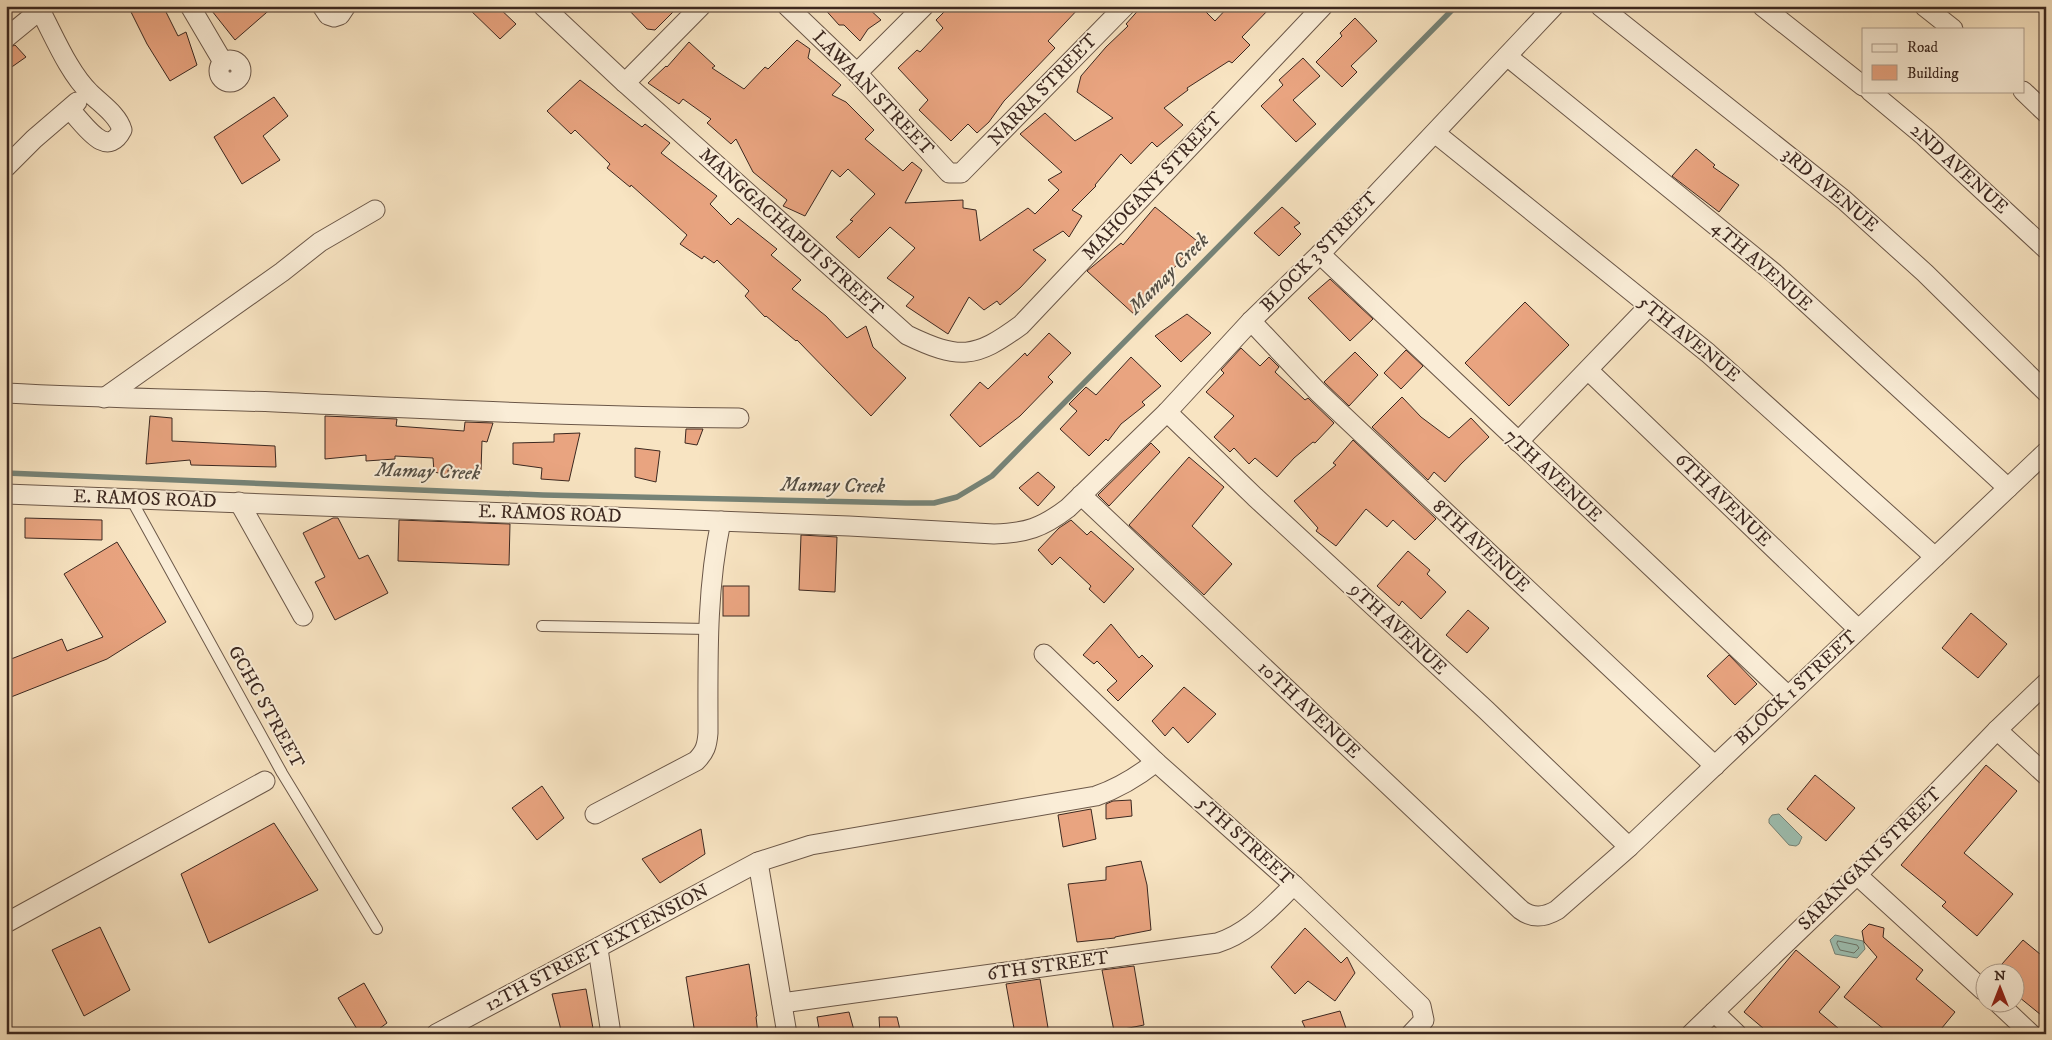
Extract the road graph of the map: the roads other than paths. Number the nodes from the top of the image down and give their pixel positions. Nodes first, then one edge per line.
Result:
1 (190, 6) edge
2 (322, 6) edge
3 (346, 6) edge
4 (543, 6) edge
5 (702, 6) edge
6 (787, 6) edge
7 (924, 6) edge
8 (1125, 6) edge
9 (1323, 6) edge
10 (1554, 6) edge
11 (1600, 6) edge
12 (1762, 6) edge
13 (1924, 6) edge
14 (43, 8) edge
15 (1951, 28) edge
16 (6, 38) edge
17 (1507, 56) junction
18 (223, 62) dead end
19 (857, 73) junction
20 (625, 83) junction
21 (1862, 85) edge
22 (88, 92) junction
23 (1871, 92) edge
24 (2024, 92) edge
25 (70, 110) junction
26 (2046, 113) edge
27 (1435, 133) junction
28 (6, 167) edge
29 (961, 173) joint
30 (375, 210) dead end
31 (2046, 249) edge
32 (1320, 254) junction
33 (1649, 306) junction
34 (1251, 322) junction
35 (971, 353) joint
36 (1588, 370) junction
37 (2046, 392) edge
38 (6, 393) edge
39 (104, 398) junction
40 (1167, 412) junction
41 (739, 418) dead end
42 (1518, 442) junction
43 (2046, 452) edge
44 (2008, 488) junction
45 (6, 494) edge
46 (1081, 495) junction
47 (131, 499) junction
48 (239, 502) junction
49 (721, 521) junction
50 (1935, 557) junction
51 (303, 616) dead end
52 (542, 626) dead end
53 (708, 629) junction
54 (1858, 630) junction
55 (1044, 654) dead end
56 (2046, 683) edge
57 (1788, 696) junction
58 (1997, 730) junction
59 (1156, 762) junction
60 (1715, 766) junction
61 (282, 773) junction
62 (2046, 775) edge
63 (265, 781) joint
64 (595, 814) dead end
65 (1629, 847) junction
66 (758, 862) junction
67 (1857, 875) junction
68 (1294, 885) junction
69 (1541, 916) joint
70 (6, 922) edge
71 (377, 929) dead end
72 (598, 949) junction
73 (1974, 983) edge
74 (782, 1003) junction
75 (1714, 1012) junction
76 (2007, 1012) edge
77 (436, 1034) edge
78 (611, 1034) edge
79 (787, 1034) edge
80 (1412, 1034) edge
81 (1692, 1034) edge
82 (1737, 1034) edge
83 (2031, 1034) edge

1 - 18 street
2 - 3 street
4 - 20 street, MANGGACHAPUI STREET
5 - 20 street
6 - 19 street, LAWAAN STREET
7 - 19 street
8 - 29 street, NARRA STREET
9 - 35 street, MAHOGANY STREET
10 - 17 street, BLOCK 3 STREET
11 - 37 street, 3RD AVENUE
12 - 21 street
13 - 15 street
14 - 16 street
14 - 22 street
17 - 27 street, BLOCK 3 STREET
17 - 44 street, 4TH AVENUE
19 - 29 street, LAWAAN STREET
20 - 35 street, MANGGACHAPUI STREET
22 - 25 street
22 - 25 street
23 - 31 street, 2ND AVENUE
24 - 26 street
25 - 28 street
27 - 32 street, BLOCK 3 STREET
27 - 33 street, 5TH AVENUE
30 - 39 street
32 - 34 street, BLOCK 3 STREET
32 - 42 street, 7TH AVENUE
33 - 36 street
33 - 50 street, 5TH AVENUE
34 - 40 street, BLOCK 3 STREET
34 - 60 street, 8TH AVENUE
36 - 42 street
36 - 54 street, 6TH AVENUE
38 - 39 street
39 - 41 street
40 - 46 street, BLOCK 3 STREET
40 - 65 street, 9TH AVENUE
42 - 57 street, 7TH AVENUE
43 - 44 street, BLOCK 1 STREET
44 - 50 street, BLOCK 1 STREET
45 - 47 street, E. RAMOS ROAD
46 - 49 street, E. RAMOS ROAD
46 - 69 street, 10TH AVENUE
47 - 48 street, E. RAMOS ROAD
47 - 61 lane, GCHC STREET
48 - 49 street, E. RAMOS ROAD
48 - 51 street
49 - 53 street
50 - 54 street, BLOCK 1 STREET
52 - 53 lane
53 - 64 street
54 - 57 street, BLOCK 1 STREET
55 - 59 street, 5TH STREET
56 - 58 street, SARANGANI STREET
57 - 60 street, BLOCK 1 STREET
58 - 62 street
58 - 67 street, SARANGANI STREET
59 - 66 street
59 - 68 street, 5TH STREET
60 - 65 street, BLOCK 1 STREET
61 - 63 lane
61 - 71 lane, GCHC STREET
63 - 70 street
65 - 69 street, BLOCK 1 STREET
66 - 72 street, 12TH STREET EXTENSION
66 - 74 street
67 - 73 street
67 - 75 street, SARANGANI STREET
68 - 74 street, 6TH STREET
68 - 80 street, 5TH STREET
72 - 77 street, 12TH STREET EXTENSION
72 - 78 street
74 - 79 street
75 - 81 street, SARANGANI STREET
75 - 82 street
76 - 83 street

